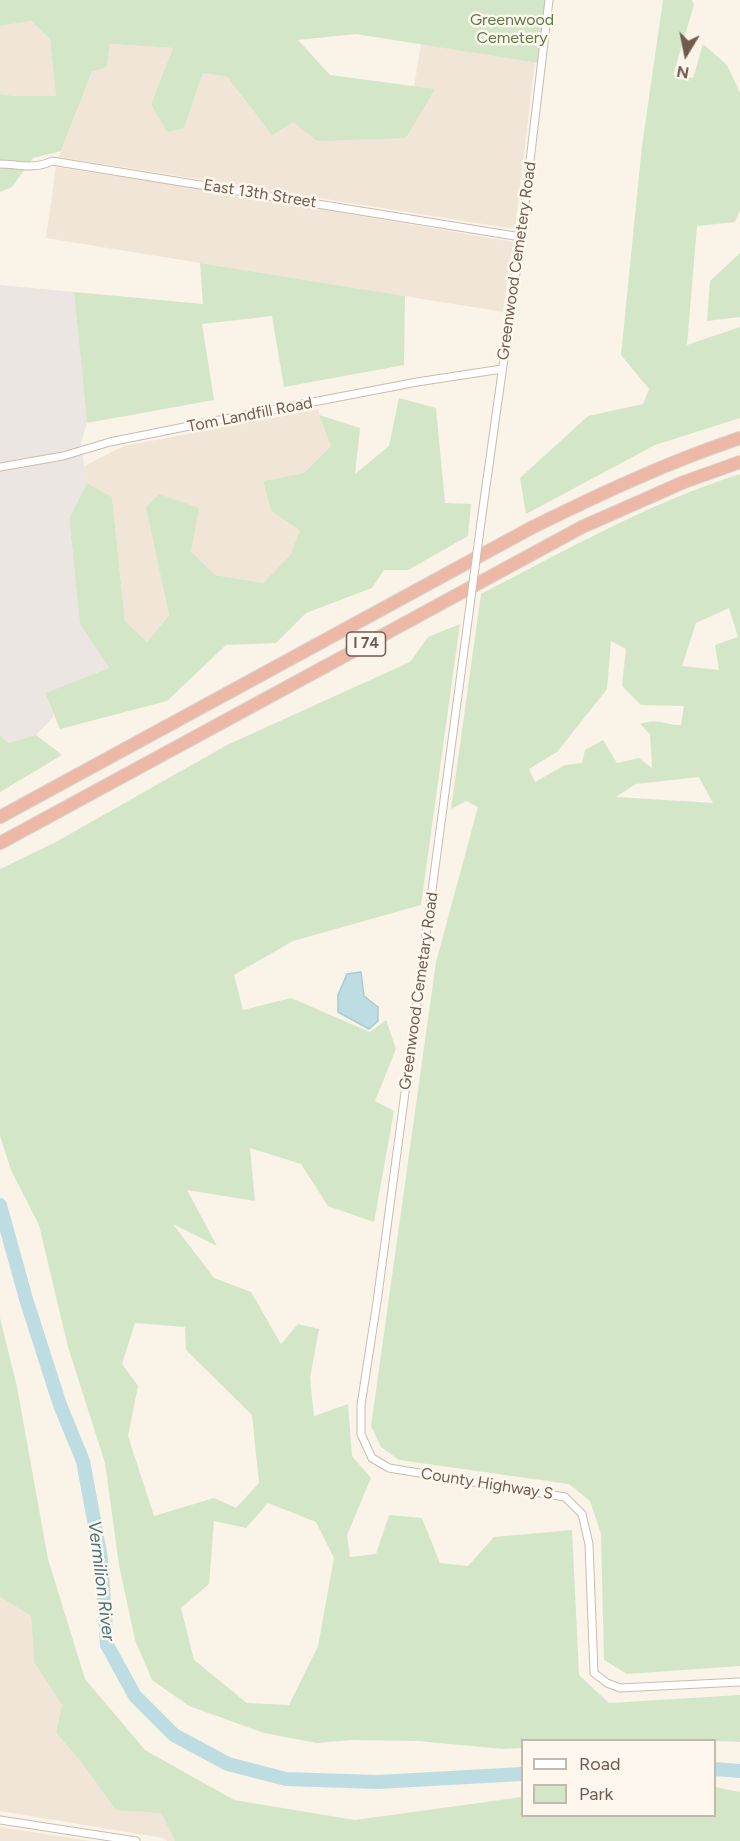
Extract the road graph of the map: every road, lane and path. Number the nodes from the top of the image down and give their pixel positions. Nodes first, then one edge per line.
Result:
1 (549, 0) edge
2 (0, 164) edge
3 (521, 237) junction
4 (502, 369) junction
5 (740, 438) edge
6 (740, 462) edge
7 (0, 467) edge
8 (481, 522) joint
9 (0, 817) edge
10 (0, 843) edge
11 (372, 1458) joint
12 (740, 1682) edge
13 (0, 1820) edge
14 (136, 1841) edge

1 - 3 street, Greenwood Cemetery Road
2 - 3 street, East 13th Street
3 - 4 street, Greenwood Cemetery Road
4 - 7 street, Tom Landfill Road
4 - 8 street, Greenwood Cemetery Road
5 - 9 highway, I 74
6 - 10 highway, I 74
8 - 11 street, Greenwood Cemetary Road, bridge
11 - 12 street, County Highway S
13 - 14 street

